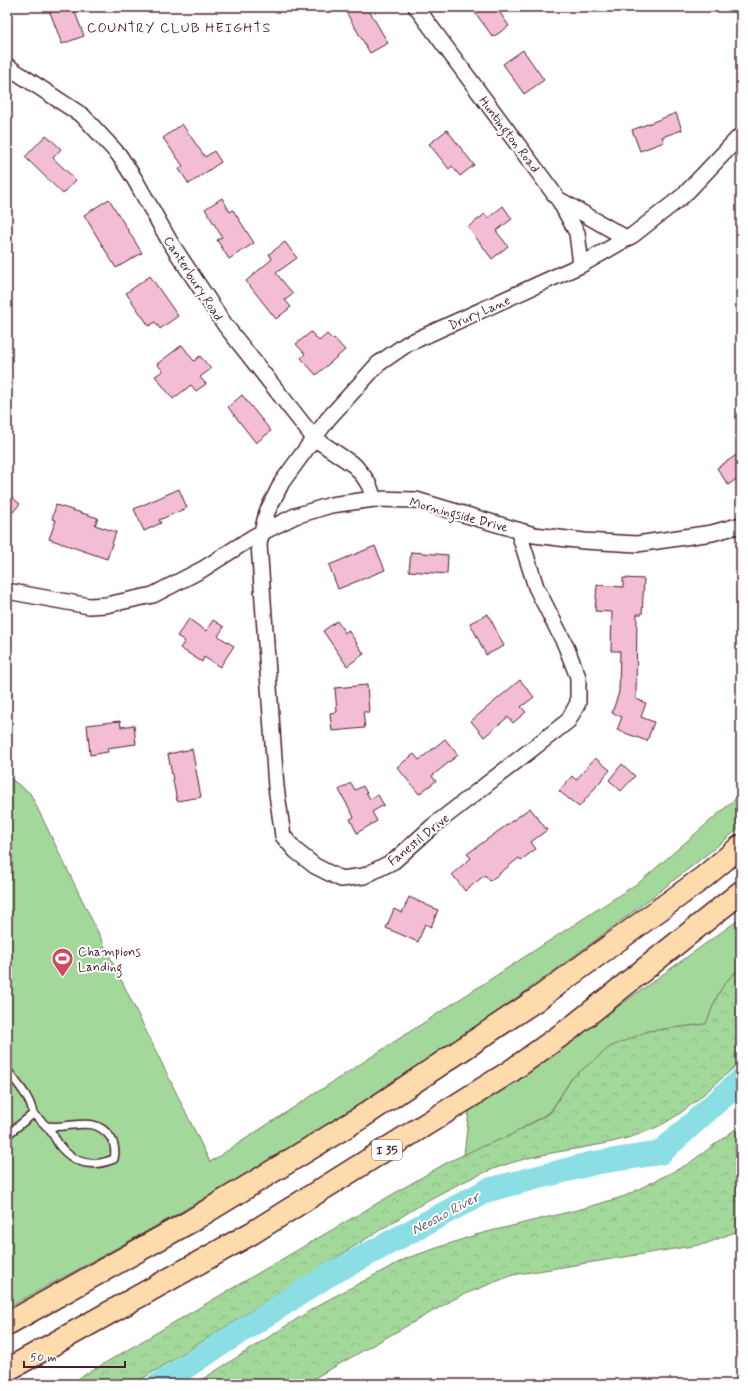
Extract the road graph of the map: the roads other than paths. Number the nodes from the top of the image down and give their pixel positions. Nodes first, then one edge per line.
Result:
1 (416, 7) edge
2 (7, 66) edge
3 (741, 135) edge
4 (558, 199) junction
5 (626, 238) junction
6 (581, 265) junction
7 (314, 438) junction
8 (374, 499) junction
9 (741, 525) edge
10 (518, 530) junction
11 (262, 532) junction
12 (7, 591) edge
13 (741, 846) edge
14 (741, 892) edge
15 (7, 1070) edge
16 (33, 1114) junction
17 (46, 1126) junction
18 (7, 1135) edge
19 (7, 1324) edge
20 (7, 1370) edge

1 - 4 street, Huntington Road
2 - 7 street, Canterbury Road
3 - 5 street, Drury Lane
4 - 5 street, Huntington Road
4 - 6 street
5 - 6 street, Drury Lane
6 - 7 street, Drury Lane
7 - 8 street, Canterbury Road
7 - 11 street, Drury Lane
8 - 10 street, Morningside Drive
8 - 11 street, Morningside Drive
9 - 10 street, Morningside Drive
10 - 11 street, Fanestil Drive
11 - 12 street, Morningside Drive
13 - 19 highway
14 - 20 highway, I 35
15 - 16 lane
16 - 17 lane
16 - 18 lane
17 - 17 lane

